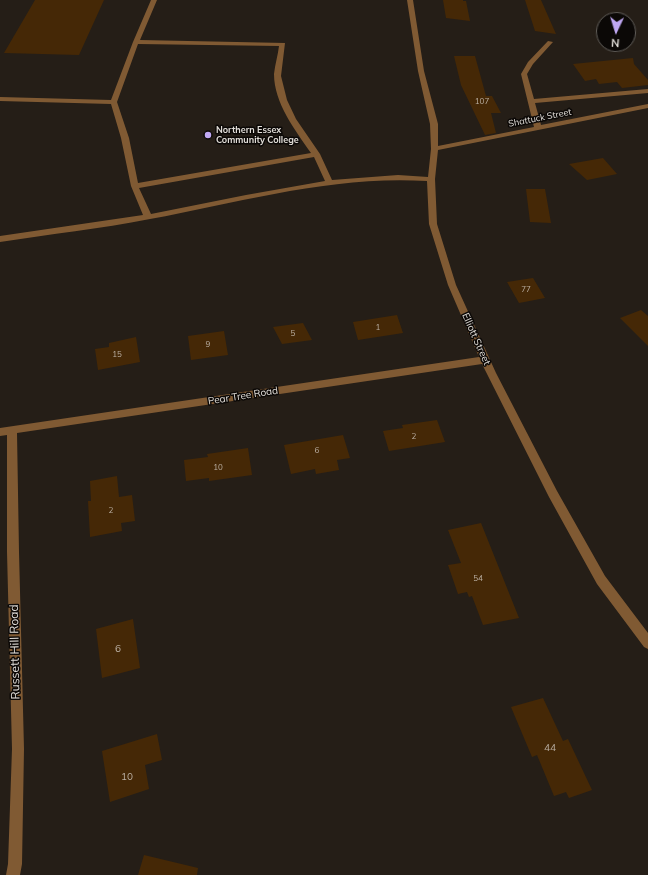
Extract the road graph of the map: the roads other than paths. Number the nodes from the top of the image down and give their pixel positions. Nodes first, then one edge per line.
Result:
1 (154, 0) edge
2 (410, 0) edge
3 (136, 42) junction
4 (550, 42) dead end
5 (648, 91) edge
6 (0, 99) edge
7 (530, 101) junction
8 (114, 102) junction
9 (648, 106) edge
10 (538, 127) junction
11 (435, 149) junction
12 (316, 154) junction
13 (431, 179) junction
14 (330, 183) junction
15 (135, 186) junction
16 (148, 217) junction
17 (0, 239) edge
18 (485, 360) junction
19 (6, 431) edge
20 (648, 643) edge
21 (13, 875) edge

1 - 3 street
2 - 11 street, Elliott Street
3 - 8 street
3 - 12 street
4 - 7 street
5 - 7 street
6 - 8 street
7 - 10 street
8 - 15 street
9 - 10 street, Shattuck Street
10 - 11 street, Shattuck Street
11 - 13 street, Elliott Street
12 - 14 street
12 - 15 street
13 - 14 street
13 - 18 street, Elliott Street
14 - 16 street
15 - 16 street
16 - 17 street
18 - 19 street, Pear Tree Road
18 - 20 street, Elliott Street
19 - 21 street, Russett Hill Road

